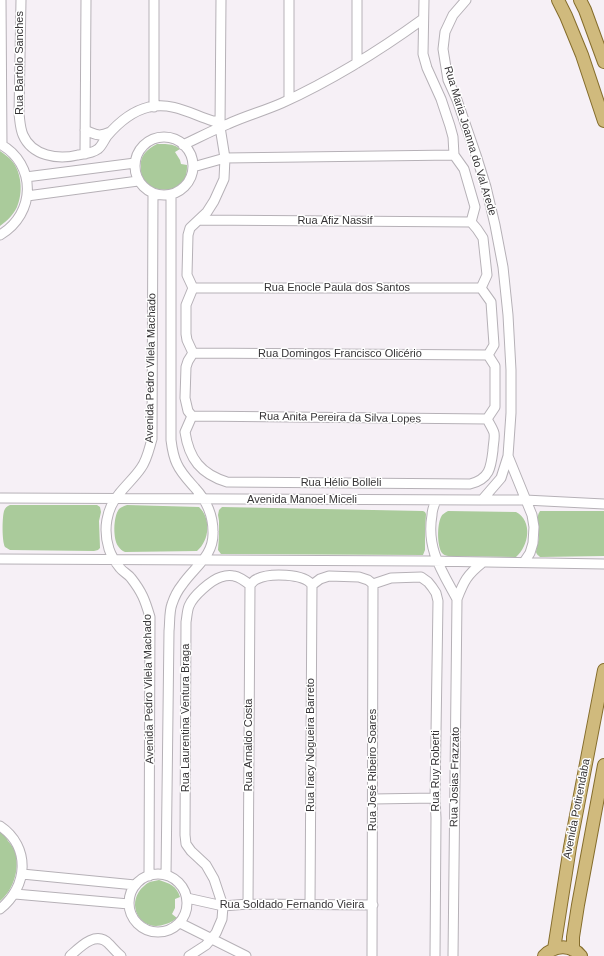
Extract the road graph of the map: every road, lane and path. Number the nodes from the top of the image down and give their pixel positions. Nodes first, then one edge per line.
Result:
1 (1, 0) edge
2 (21, 0) edge
3 (86, 0) edge
4 (154, 0) edge
5 (221, 0) edge
6 (289, 0) edge
7 (357, 0) edge
8 (424, 0) edge
9 (466, 0) edge
10 (558, 0) edge
11 (580, 0) edge
12 (423, 19) junction
13 (604, 62) edge
14 (356, 63) junction
15 (289, 99) junction
16 (154, 107) junction
17 (604, 121) edge
18 (220, 124) junction
19 (85, 130) junction
20 (110, 132) junction
21 (1, 144) edge
22 (183, 145) junction
23 (85, 154) junction
24 (454, 156) junction
25 (226, 158) junction
26 (135, 163) junction
27 (193, 167) junction
28 (26, 177) junction
29 (138, 181) junction
30 (152, 193) junction
31 (171, 195) junction
32 (27, 196) junction
33 (199, 220) junction
34 (471, 222) junction
35 (0, 234) edge
36 (193, 288) junction
37 (481, 288) junction
38 (193, 353) junction
39 (488, 355) junction
40 (192, 416) junction
41 (487, 419) junction
42 (508, 456) junction
43 (0, 498) edge
44 (115, 499) junction
45 (203, 499) junction
46 (436, 500) junction
47 (482, 500) junction
48 (525, 500) junction
49 (604, 504) edge
50 (0, 559) edge
51 (115, 559) junction
52 (204, 559) junction
53 (437, 562) junction
54 (524, 562) junction
55 (482, 563) junction
56 (604, 564) edge
57 (373, 584) junction
58 (250, 585) junction
59 (312, 585) junction
60 (457, 599) junction
61 (604, 670) edge
62 (604, 764) edge
63 (435, 798) junction
64 (373, 799) junction
65 (0, 826) edge
66 (22, 874) junction
67 (166, 875) junction
68 (149, 876) junction
69 (135, 885) junction
70 (15, 894) junction
71 (187, 898) junction
72 (129, 904) junction
73 (248, 904) junction
74 (310, 904) junction
75 (373, 905) junction
76 (223, 906) junction
77 (0, 909) edge
78 (180, 923) junction
79 (211, 939) junction
80 (554, 949) junction
81 (577, 953) edge
82 (70, 956) edge
83 (121, 956) edge
84 (189, 956) edge
85 (246, 956) edge
86 (372, 956) edge
87 (435, 956) edge
88 (453, 956) edge
89 (544, 956) edge

1 - 21 street
2 - 23 street, Rua Bartolo Sanches
3 - 19 street
4 - 16 street
5 - 18 street
6 - 15 street
7 - 14 street
8 - 12 street
9 - 42 street, Rua Maria Joanna do Val Arede
10 - 17 main road
11 - 13 main road
12 - 14 street
12 - 24 street
14 - 15 street
15 - 18 street
16 - 18 street
16 - 20 street
18 - 22 street
18 - 25 street
19 - 20 street
19 - 23 street
20 - 23 street
21 - 28 street
22 - 26 street
22 - 27 street
24 - 25 street
24 - 34 street
25 - 27 street
25 - 33 street
26 - 28 street
26 - 29 street
27 - 31 street
28 - 32 street
29 - 30 street
29 - 32 street
30 - 31 street
30 - 44 street, Avenida Pedro Vilela Machado
31 - 45 street, Avenida Pedro Vilela Machado
32 - 35 street
33 - 34 street, Rua Afiz Nassif
33 - 36 street
34 - 37 street
36 - 37 street, Rua Enocle Paula dos Santos
36 - 38 street
37 - 39 street
38 - 39 street, Rua Domingos Francisco Olicério
38 - 40 street
39 - 41 street
40 - 41 street, Rua Anita Pereira da Silva Lopes
40 - 41 street, Rua Hélio Bolleli
42 - 47 street, Rua Maria Joanna do Val Arede
42 - 48 street, Rua Maria Joanna do Val Arede
43 - 44 street, Avenida Manoel Miceli
44 - 45 street, Avenida Manoel Miceli
44 - 51 street, Avenida Pedro Vilela Machado
45 - 46 street, Avenida Manoel Miceli
45 - 52 street, Avenida Pedro Vilela Machado
46 - 47 street, Avenida Manoel Miceli
46 - 53 street, Rua Josias Frazzato
47 - 48 street, Avenida Manoel Miceli
48 - 49 street, Avenida Manoel Miceli
48 - 54 street, Rua Maria Joanna do Val Arede
50 - 51 street
51 - 52 street
51 - 68 street, Avenida Pedro Vilela Machado
52 - 53 street
52 - 67 street, Avenida Pedro Vilela Machado
53 - 55 street
53 - 60 street, Rua Josias Frazzato
54 - 55 street
54 - 56 street
55 - 60 street, Rua Josias Frazzato
57 - 59 street
57 - 63 street, Rua Ruy Roberti
57 - 64 street, Rua José Ribeiro Soares
58 - 59 street
58 - 73 street, Rua Arnaldo Costa
58 - 76 street, Rua Laurentina Ventura Braga
59 - 74 street, Rua Iracy Nogueira Barreto
60 - 88 street, Rua Josias Frazzato
61 - 80 main road, Avenida Potirendaba
62 - 81 main road, Avenida Potirendaba
63 - 64 street
63 - 87 street, Rua Ruy Roberti
64 - 75 street, Rua José Ribeiro Soares
65 - 66 street
66 - 69 street
66 - 70 street
67 - 68 street
67 - 71 street
68 - 69 street
69 - 72 street
70 - 72 street
70 - 77 street
71 - 76 street, Rua Soldado Fernando Vieira
71 - 78 street
72 - 78 street
73 - 74 street, Rua Soldado Fernando Vieira
73 - 76 street, Rua Soldado Fernando Vieira
74 - 75 street, Rua Soldado Fernando Vieira
75 - 86 street, Rua José Ribeiro Soares
76 - 79 street
78 - 79 street
79 - 84 street
79 - 85 street
80 - 81 main road
80 - 89 main road
82 - 83 street

